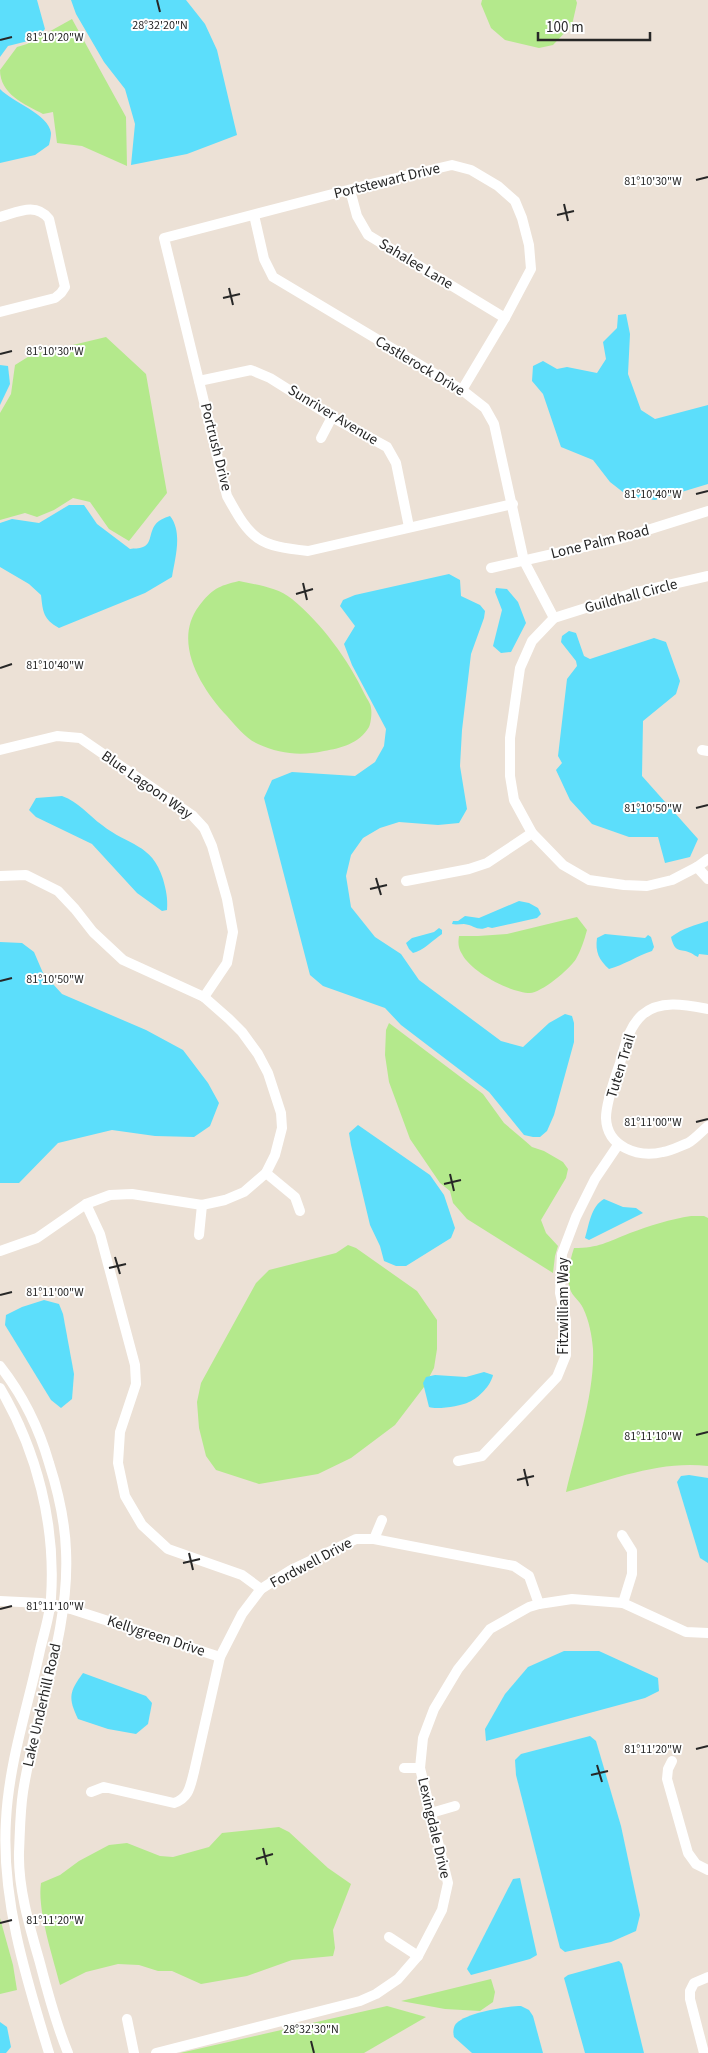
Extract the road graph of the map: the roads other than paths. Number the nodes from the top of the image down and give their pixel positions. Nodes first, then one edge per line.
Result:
1 (350, 190) junction
2 (254, 215) junction
3 (0, 217) edge
4 (164, 238) joint
5 (0, 312) edge
6 (505, 318) junction
7 (199, 381) junction
8 (462, 390) junction
9 (332, 417) junction
10 (320, 438) dead end
11 (513, 504) junction
12 (708, 511) edge
13 (409, 527) junction
14 (524, 561) junction
15 (491, 568) dead end
16 (708, 576) edge
17 (554, 618) junction
18 (0, 750) edge
19 (532, 833) junction
20 (708, 859) edge
21 (697, 867) junction
22 (0, 876) edge
23 (708, 879) edge
24 (406, 881) dead end
25 (204, 997) junction
26 (708, 1009) edge
27 (708, 1126) edge
28 (618, 1145) junction
29 (266, 1173) junction
30 (86, 1204) junction
31 (202, 1205) junction
32 (300, 1211) dead end
33 (199, 1235) dead end
34 (0, 1250) edge
35 (0, 1366) edge
36 (0, 1388) edge
37 (458, 1461) dead end
38 (382, 1520) dead end
39 (622, 1535) dead end
40 (374, 1539) junction
41 (261, 1589) junction
42 (0, 1600) edge
43 (539, 1604) junction
44 (623, 1604) junction
45 (50, 1605) junction
46 (63, 1608) junction
47 (708, 1634) edge
48 (220, 1657) junction
49 (672, 1761) dead end
50 (404, 1768) dead end
51 (420, 1768) junction
52 (91, 1792) dead end
53 (455, 1806) dead end
54 (431, 1813) junction
55 (19, 1852) junction
56 (2, 1853) edge
57 (708, 1870) edge
58 (389, 1937) dead end
59 (418, 1956) junction
60 (708, 1977) edge
61 (127, 2019) dead end
62 (49, 2053) edge
63 (68, 2053) edge
64 (134, 2053) edge
65 (156, 2053) edge
66 (704, 2053) edge

1 - 2 street, Portstewart Drive
1 - 6 street, Sahalee Lane
1 - 6 street, Portstewart Drive
2 - 4 street, Portstewart Drive
2 - 8 street, Castlerock Drive
3 - 5 street
4 - 7 street, Portrush Drive
6 - 8 street, Portstewart Drive
7 - 9 street, Sunriver Avenue
7 - 13 street, Portrush Drive
8 - 11 street, Castlerock Drive
9 - 10 street
9 - 13 street, Sunriver Avenue
11 - 13 street, Portrush Drive
11 - 14 street, Castlerock Drive
12 - 14 street, Lone Palm Road
14 - 15 street, Lone Palm Road
14 - 17 street
16 - 17 street, Guildhall Circle
17 - 19 street, Guildhall Circle
18 - 25 street, Blue Lagoon Way
19 - 21 street, Guildhall Circle
19 - 24 street
20 - 21 street, Guildhall Circle
21 - 23 street
22 - 25 street
25 - 29 street
26 - 28 street, Tuten Trail
27 - 28 street
28 - 37 street, Fitzwilliam Way
29 - 31 street
29 - 32 street
30 - 31 street
30 - 34 street
30 - 41 street
31 - 33 street
35 - 46 street, Lake Underhill Road
36 - 45 street, Lake Underhill Road
38 - 40 street
39 - 44 street
40 - 41 street, Fordwell Drive
40 - 43 street, Fordwell Drive
41 - 48 street, Fordwell Drive
42 - 45 street, Kellygreen Drive
43 - 44 street, Lexingdale Drive
43 - 51 street, Lexingdale Drive
44 - 47 street, Lexingdale Drive
45 - 46 street, Kellygreen Drive
45 - 56 street, Lake Underhill Road
46 - 48 street, Kellygreen Drive
46 - 55 street, Lake Underhill Road
48 - 52 street, Fordwell Drive
49 - 57 street
50 - 51 street
51 - 54 street, Lexingdale Drive
53 - 54 street
54 - 59 street, Lexingdale Drive
55 - 56 street
55 - 63 street, Lake Underhill Road
56 - 62 street, Lake Underhill Road
58 - 59 street
59 - 65 street, Lexingdale Drive
60 - 66 street
61 - 64 street

